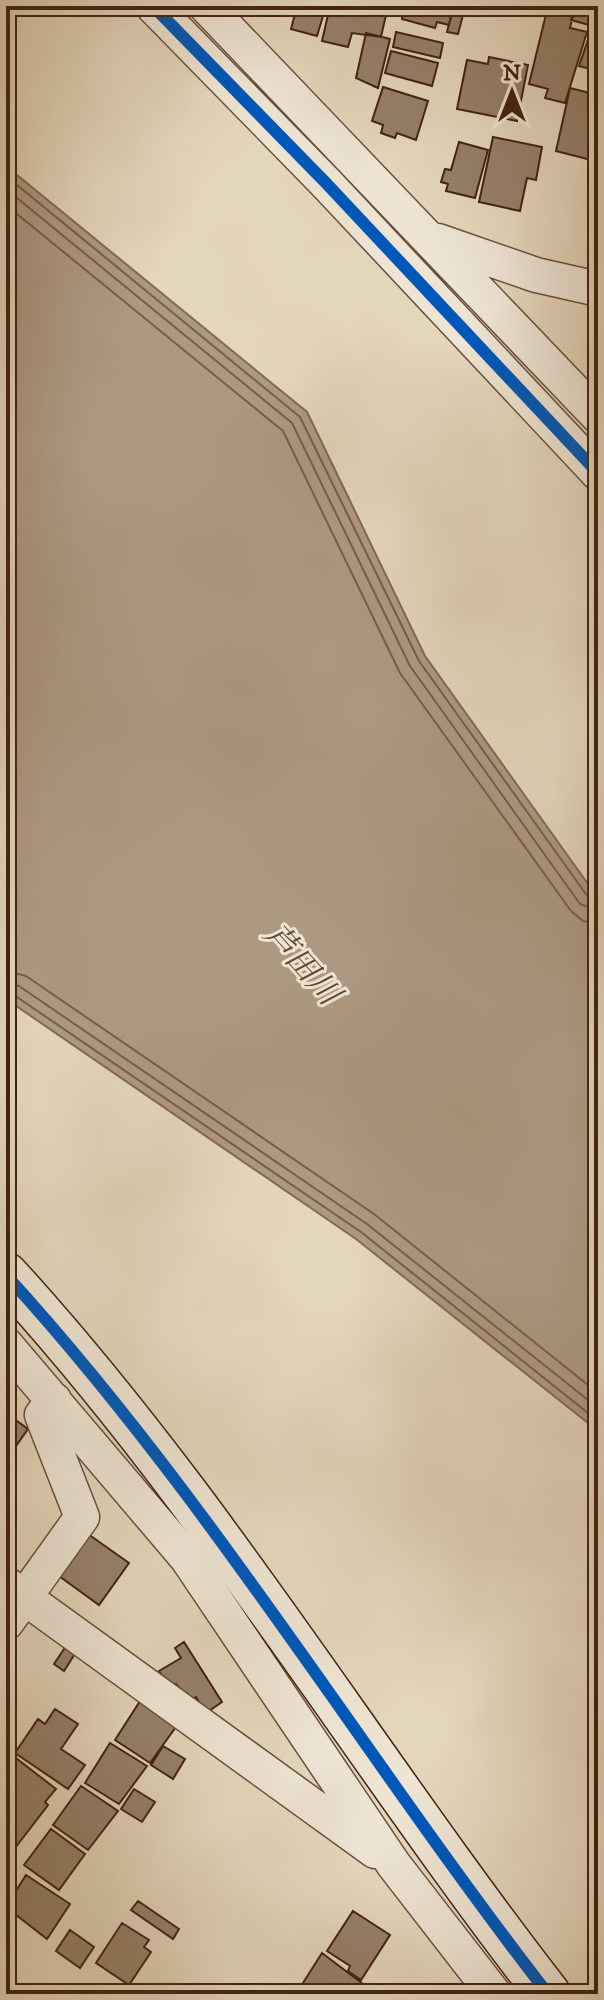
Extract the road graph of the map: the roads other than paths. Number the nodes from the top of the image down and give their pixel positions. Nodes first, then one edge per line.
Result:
1 (153, 6) edge
2 (206, 6) edge
3 (433, 239) junction
4 (598, 289) edge
5 (598, 416) edge
6 (598, 473) edge
7 (6, 1275) edge
8 (6, 1345) edge
9 (54, 1400) junction
10 (12, 1601) edge
11 (394, 1865) junction
12 (494, 1994) edge
13 (548, 1994) edge

1 - 6 street
2 - 3 street
3 - 4 street
3 - 5 street
7 - 13 street
8 - 9 street
9 - 10 street
9 - 11 street
10 - 11 street
11 - 12 street

